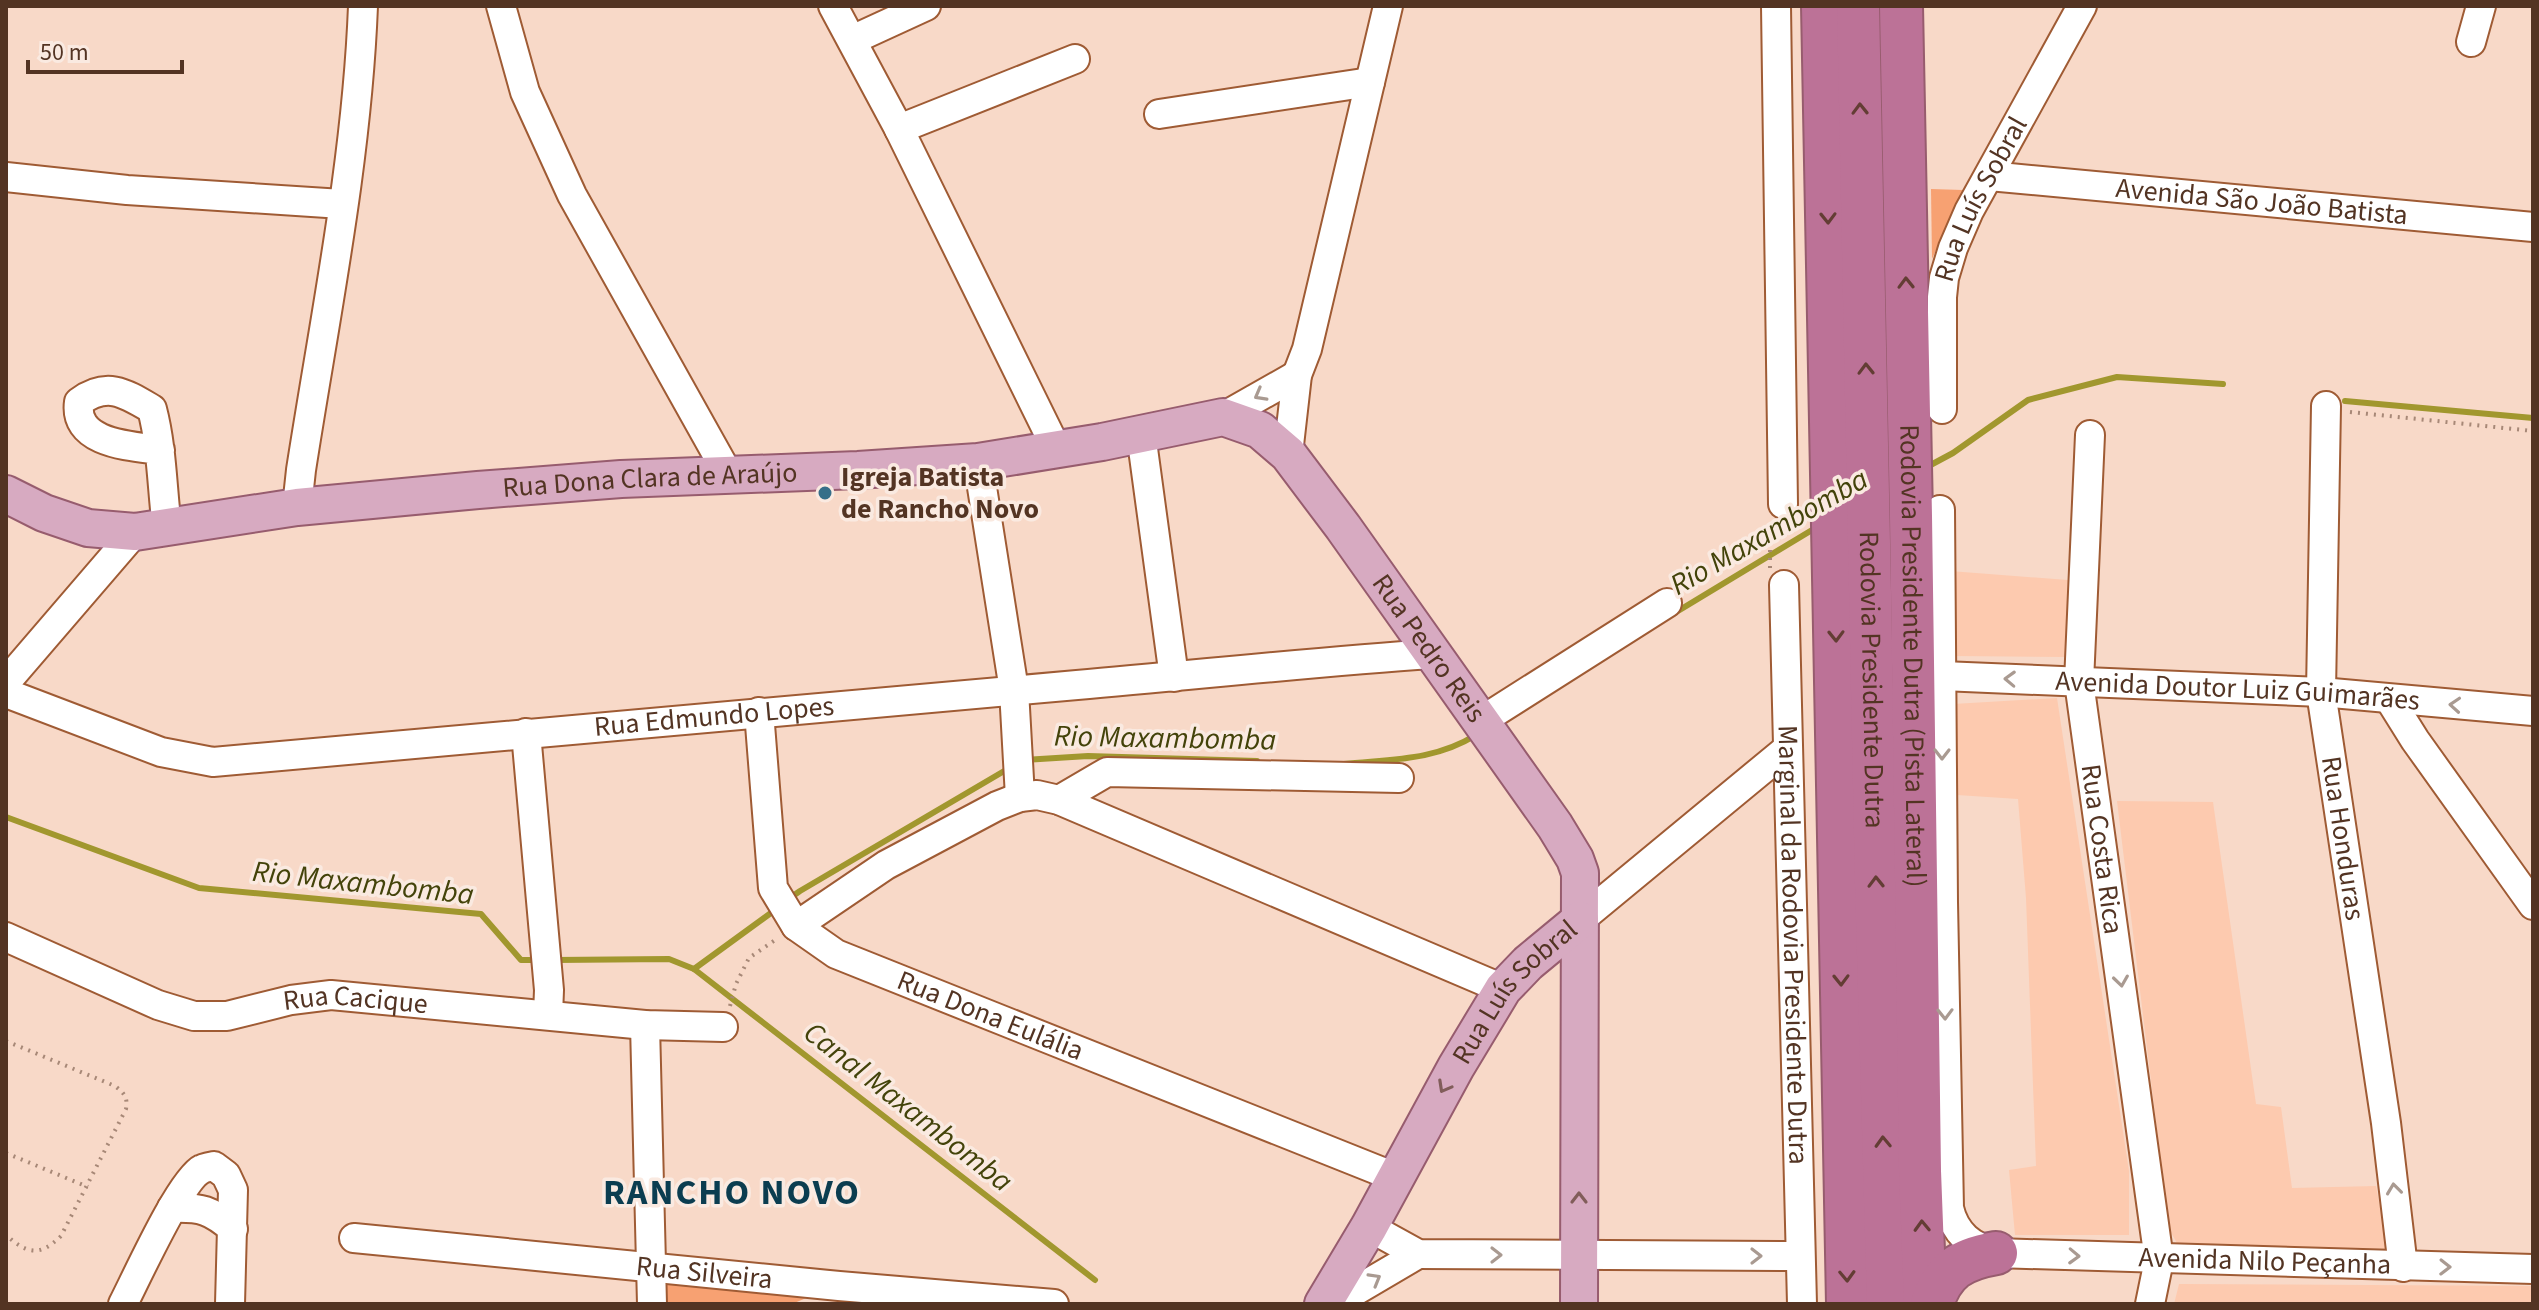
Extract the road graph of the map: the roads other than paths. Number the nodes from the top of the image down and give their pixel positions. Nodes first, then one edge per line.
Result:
1 (363, 6) edge
2 (501, 6) edge
3 (833, 6) edge
4 (926, 6) edge
5 (1388, 6) edge
6 (1776, 6) edge
7 (1823, 6) edge
8 (1858, 6) edge
9 (1901, 6) edge
10 (2082, 6) edge
11 (2481, 6) edge
12 (852, 40) junction
13 (2471, 42) dead end
14 (1075, 59) dead end
15 (1370, 82) junction
16 (1159, 114) dead end
17 (899, 129) junction
18 (1989, 176) junction
19 (6, 177) edge
20 (342, 204) junction
21 (2533, 227) edge
22 (1297, 375) junction
23 (2326, 406) road end
24 (1942, 409) dead end
25 (1223, 417) junction
26 (1141, 434) junction
27 (2090, 435) dead end
28 (160, 450) dead end
29 (1057, 450) junction
30 (1288, 454) junction
31 (978, 462) junction
32 (728, 474) junction
33 (6, 494) edge
34 (1783, 504) dead end
35 (297, 507) junction
36 (1925, 513) junction
37 (151, 530) junction
38 (1852, 551) junction
39 (1777, 577) road end
40 (1667, 603) dead end
41 (1432, 654) junction
42 (1942, 676) junction
43 (1174, 677) junction
44 (6, 682) edge
45 (2079, 682) junction
46 (1014, 690) junction
47 (2321, 692) junction
48 (6, 693) edge
49 (2390, 700) junction
50 (2533, 711) edge
51 (759, 712) junction
52 (1489, 731) junction
53 (526, 733) junction
54 (1787, 749) junction
55 (1018, 775) junction
56 (1399, 778) dead end
57 (1059, 800) junction
58 (2533, 905) edge
59 (1580, 920) junction
60 (794, 922) junction
61 (6, 937) edge
62 (1503, 989) junction
63 (1580, 992) junction
64 (549, 1002) junction
65 (726, 1019) road end
66 (645, 1025) junction
67 (1395, 1177) junction
68 (172, 1208) junction
69 (1369, 1227) junction
70 (233, 1229) junction
71 (354, 1238) dead end
72 (1996, 1253) junction
73 (1418, 1254) junction
74 (1579, 1255) junction
75 (1800, 1256) junction
76 (2159, 1260) junction
77 (2403, 1267) junction
78 (650, 1268) junction
79 (2533, 1269) edge
80 (839, 1286) junction
81 (1328, 1303) edge
82 (123, 1304) edge
83 (230, 1304) edge
84 (652, 1304) edge
85 (796, 1304) edge
86 (1054, 1304) edge
87 (1579, 1304) edge
88 (1802, 1304) edge
89 (1848, 1304) edge
90 (1888, 1304) edge
91 (1925, 1304) edge
92 (1932, 1304) edge
93 (2150, 1304) edge

1 - 20 street
2 - 32 street
3 - 12 street
4 - 12 street
5 - 15 street
6 - 34 street
7 -> 38 highway, Rodovia Presidente Dutra
38 -> 8 highway, Rodovia Presidente Dutra
36 -> 9 highway, Rodovia Presidente Dutra (Pista Lateral)
10 - 18 street, Rua Luís Sobral
11 - 13 street
12 - 17 street
14 - 17 street
15 - 16 street
15 - 22 street
17 - 29 street
18 - 21 street, Avenida São João Batista
18 - 24 street, Rua Luís Sobral
19 - 20 street
20 - 35 street
22 -> 25 street
22 - 30 street
23 - 47 street, Rua Honduras
25 - 26 main road, Rua Dona Clara de Araújo
25 - 30 main road
26 - 29 main road, Rua Dona Clara de Araújo
26 - 43 street
27 - 45 street, Rua Costa Rica
28 - 37 street
29 - 31 main road, Rua Dona Clara de Araújo
30 - 41 main road, Rua Pedro Reis
31 - 32 main road, Rua Dona Clara de Araújo
31 - 46 street
32 - 35 main road, Rua Dona Clara de Araújo
33 - 37 main road, Rua Dona Clara de Araújo
35 - 37 main road, Rua Dona Clara de Araújo
36 - 42 street
91 -> 36 highway, Rodovia Presidente Dutra (Pista Lateral)
37 - 44 street
38 -> 89 highway, Rodovia Presidente Dutra
90 -> 38 highway, Rodovia Presidente Dutra
39 - 54 street, Marginal da Rodovia Presidente Dutra
40 - 52 street
41 - 43 street, Rua Edmundo Lopes
41 - 52 main road, Rua Pedro Reis
45 -> 42 street, Avenida Doutor Luiz Guimarães
42 -> 72 street
43 - 46 street, Rua Edmundo Lopes
45 - 47 street, Avenida Doutor Luiz Guimarães
45 -> 76 street, Rua Costa Rica
46 - 51 street, Rua Edmundo Lopes
46 - 55 street
47 - 49 street, Avenida Doutor Luiz Guimarães
77 -> 47 street, Rua Honduras
48 - 53 street, Rua Edmundo Lopes
50 -> 49 street, Avenida Doutor Luiz Guimarães
49 - 58 street
51 - 53 street, Rua Edmundo Lopes
51 - 60 street, Rua Dona Eulália
52 - 59 main road, Rua Pedro Reis
53 - 64 street
54 - 59 street, Rua Luís Sobral
54 - 75 street, Marginal da Rodovia Presidente Dutra
55 - 57 street
55 - 60 street
56 - 57 street
57 - 62 street
59 - 62 main road, Rua Luís Sobral
59 - 63 main road, Rua Pedro Reis
60 - 67 street, Rua Dona Eulália
61 - 64 street, Rua Cacique
62 - 63 main road
62 -> 67 main road, Rua Luís Sobral
74 -> 63 main road, Rua Pedro Reis
64 - 66 street, Rua Cacique
65 - 66 street, Rua Cacique
66 - 78 street
67 - 69 main road, Rua Luís Sobral
68 - 70 street
68 - 70 street
68 - 82 street
69 - 73 street
69 - 81 main road, Rua Luís Sobral
70 - 83 street
71 - 78 street, Rua Silveira
72 -> 76 street, Avenida Nilo Peçanha
72 - 92 highway
73 -> 74 street
81 -> 73 street
74 -> 75 street
74 - 87 main road, Rua Pedro Reis
75 - 88 street, Marginal da Rodovia Presidente Dutra
76 - 77 street, Avenida Nilo Peçanha
76 - 93 street, Rua Costa Rica
77 -> 79 street, Avenida Nilo Peçanha
78 - 80 street, Rua Silveira
78 - 84 street
80 - 85 street
80 - 86 street, Rua Silveira

